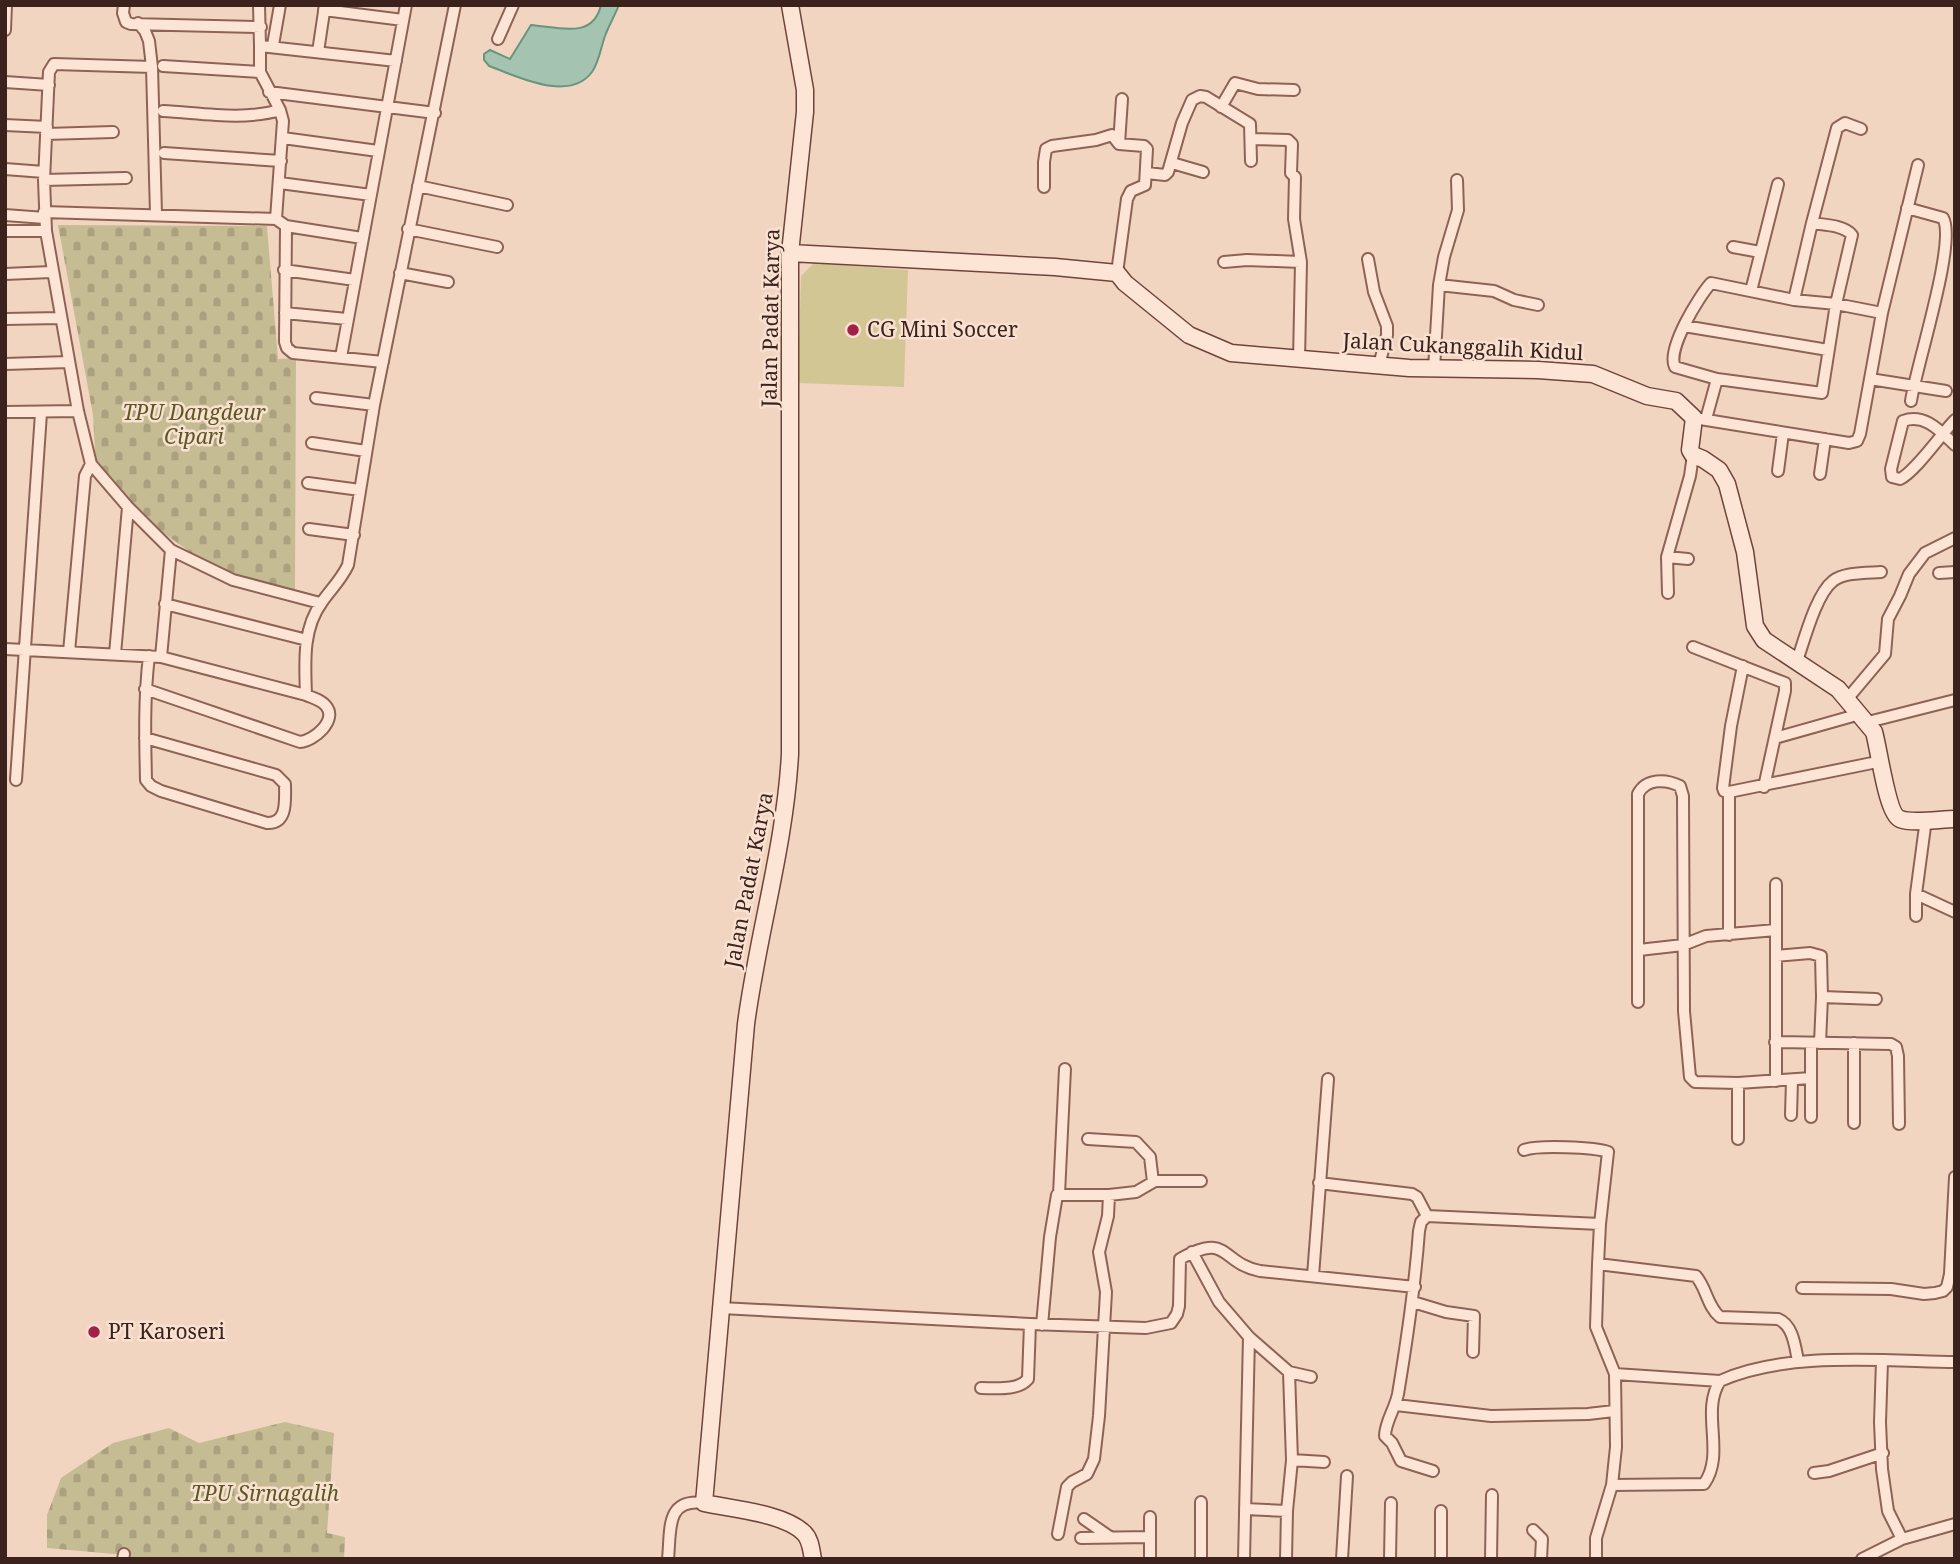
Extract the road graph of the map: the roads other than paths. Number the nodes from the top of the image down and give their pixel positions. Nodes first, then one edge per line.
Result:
1 (6, 5) edge
2 (124, 5) edge
3 (259, 5) edge
4 (280, 5) edge
5 (406, 5) edge
6 (455, 5) edge
7 (513, 5) edge
8 (790, 5) edge
9 (324, 8) edge
10 (403, 20) junction
11 (138, 23) junction
12 (261, 27) junction
13 (5, 30) edge
14 (498, 39) dead end
15 (273, 45) junction
16 (260, 46) junction
17 (318, 52) junction
18 (396, 61) junction
19 (158, 66) junction
20 (260, 72) junction
21 (5, 82) edge
22 (48, 85) junction
23 (1294, 90) dead end
24 (270, 92) junction
25 (1122, 99) dead end
26 (388, 106) junction
27 (1221, 107) junction
28 (279, 110) junction
29 (163, 111) dead end
30 (435, 113) junction
31 (5, 125) edge
32 (1861, 129) dead end
33 (46, 130) junction
34 (113, 132) dead end
35 (283, 138) junction
36 (1252, 139) junction
37 (1119, 144) junction
38 (378, 151) junction
39 (164, 153) dead end
40 (281, 161) junction
41 (1251, 161) dead end
42 (1172, 163) junction
43 (1917, 165) dead end
44 (5, 169) edge
45 (1203, 172) dead end
46 (1147, 173) junction
47 (44, 176) junction
48 (126, 178) dead end
49 (1457, 180) dead end
50 (280, 183) junction
51 (1778, 184) dead end
52 (418, 186) junction
53 (1044, 187) dead end
54 (371, 195) junction
55 (506, 205) dead end
56 (1907, 208) junction
57 (156, 214) junction
58 (5, 215) edge
59 (45, 215) junction
60 (276, 219) junction
61 (1812, 223) junction
62 (286, 226) junction
63 (408, 229) junction
64 (5, 231) edge
65 (46, 231) junction
66 (362, 238) junction
67 (497, 247) dead end
68 (1733, 247) dead end
69 (790, 253) junction
70 (1760, 253) junction
71 (1368, 259) dead end
72 (1224, 262) dead end
73 (1301, 262) junction
74 (284, 270) junction
75 (51, 272) junction
76 (400, 273) junction
77 (1117, 273) junction
78 (5, 274) edge
79 (355, 280) junction
80 (448, 282) dead end
81 (1439, 285) junction
82 (1751, 290) junction
83 (1794, 300) junction
84 (1538, 304) dead end
85 (1836, 304) junction
86 (285, 313) junction
87 (1882, 313) junction
88 (60, 318) junction
89 (5, 319) edge
90 (348, 319) junction
91 (1684, 326) junction
92 (1828, 350) junction
93 (341, 357) junction
94 (1300, 360) junction
95 (69, 362) junction
96 (383, 362) junction
97 (5, 364) edge
98 (1379, 365) junction
99 (1434, 369) junction
100 (1717, 379) junction
101 (1870, 379) junction
102 (1913, 387) junction
103 (1946, 391) dead end
104 (1822, 393) junction
105 (316, 398) dead end
106 (1912, 401) dead end
107 (374, 405) junction
108 (1819, 406) dead end
109 (78, 411) junction
110 (5, 412) edge
111 (41, 413) junction
112 (1700, 419) junction
113 (1955, 420) edge
114 (1783, 433) junction
115 (1942, 433) junction
116 (1825, 439) junction
117 (312, 443) dead end
118 (1955, 445) edge
119 (366, 451) junction
120 (1693, 455) junction
121 (90, 464) junction
122 (1778, 471) dead end
123 (1820, 474) dead end
124 (308, 483) dead end
125 (360, 490) junction
126 (128, 507) junction
127 (309, 529) dead end
128 (354, 535) junction
129 (1955, 538) edge
130 (171, 550) junction
131 (1667, 557) junction
132 (1688, 559) dead end
133 (1881, 572) dead end
134 (1955, 572) edge
135 (1939, 573) dead end
136 (1668, 593) dead end
137 (320, 603) junction
138 (165, 604) junction
139 (307, 640) junction
140 (1693, 647) dead end
141 (5, 649) edge
142 (25, 650) junction
143 (69, 652) junction
144 (115, 654) junction
145 (155, 657) junction
146 (1797, 661) junction
147 (1743, 666) junction
148 (145, 689) junction
149 (306, 695) junction
150 (1848, 698) junction
151 (1955, 700) edge
152 (1864, 718) junction
153 (145, 738) junction
154 (1775, 738) junction
155 (1882, 761) junction
156 (16, 780) dead end
157 (1763, 787) junction
158 (1729, 792) junction
159 (1926, 819) junction
160 (1955, 819) edge
161 (1776, 884) dead end
162 (1916, 894) junction
163 (1955, 912) edge
164 (1916, 916) dead end
165 (1776, 930) junction
166 (1729, 935) junction
167 (1683, 945) junction
168 (1639, 950) junction
169 (1776, 956) junction
170 (1822, 997) junction
171 (1876, 999) dead end
172 (1638, 1002) dead end
173 (1775, 1042) junction
174 (1815, 1043) junction
175 (1854, 1043) junction
176 (1065, 1069) dead end
177 (1328, 1079) dead end
178 (1811, 1079) junction
179 (1776, 1080) junction
180 (1792, 1080) junction
181 (1738, 1083) junction
182 (1791, 1115) dead end
183 (1811, 1117) dead end
184 (1854, 1123) dead end
185 (1899, 1124) dead end
186 (1088, 1139) dead end
187 (1738, 1139) dead end
188 (1524, 1150) dead end
189 (1955, 1177) edge
190 (1201, 1181) dead end
191 (1153, 1182) junction
192 (1319, 1183) junction
193 (1059, 1194) junction
194 (1109, 1195) junction
195 (1427, 1216) junction
196 (1600, 1224) junction
197 (1192, 1252) junction
198 (1598, 1264) junction
199 (1313, 1276) junction
200 (1415, 1287) junction
201 (1802, 1288) dead end
202 (1413, 1303) junction
203 (721, 1308) junction
204 (1030, 1324) junction
205 (1042, 1325) junction
206 (1102, 1327) junction
207 (1248, 1337) junction
208 (1473, 1352) dead end
209 (1798, 1361) junction
210 (1882, 1361) junction
211 (1955, 1362) edge
212 (1289, 1372) junction
213 (1615, 1374) junction
214 (1311, 1377) dead end
215 (1720, 1381) junction
216 (981, 1388) dead end
217 (1396, 1405) junction
218 (1614, 1411) junction
219 (1882, 1453) junction
220 (1292, 1460) junction
221 (1324, 1462) dead end
222 (1433, 1471) dead end
223 (1814, 1474) dead end
224 (1347, 1476) dead end
225 (1612, 1485) junction
226 (1492, 1495) dead end
227 (1201, 1502) dead end
228 (704, 1503) junction
229 (1391, 1503) dead end
230 (1245, 1509) junction
231 (1287, 1511) junction
232 (1441, 1511) dead end
233 (1150, 1517) dead end
234 (1084, 1519) dead end
235 (1955, 1524) edge
236 (1533, 1530) dead end
237 (1058, 1534) dead end
238 (1110, 1537) junction
239 (1081, 1538) dead end
240 (1150, 1538) junction
241 (1902, 1539) junction
242 (668, 1559) edge
243 (813, 1559) edge
244 (1150, 1559) edge
245 (1201, 1559) edge
246 (1244, 1559) edge
247 (1286, 1559) edge
248 (1342, 1559) edge
249 (1390, 1559) edge
250 (1441, 1559) edge
251 (1491, 1559) edge
252 (1541, 1559) edge
253 (1596, 1559) edge
254 (1862, 1559) edge

1 - 13 street
2 - 11 street
3 - 12 street
4 - 15 street
5 - 10 street
6 - 30 street
7 - 14 street
8 - 69 street, Jalan Padat Karya
9 - 10 street
9 - 17 street
10 - 18 street
11 - 12 street
11 - 19 street
12 - 16 street
15 - 16 street
15 - 17 street
16 - 20 street
17 - 18 street
18 - 26 street
19 - 20 street
19 - 22 street
19 - 57 street
20 - 24 street
21 - 22 street
22 - 33 street
23 - 27 street
24 - 26 street
24 - 28 street
25 - 37 street
26 - 30 street
26 - 38 street
27 - 36 street
27 - 42 street
28 - 29 street
28 - 35 street
30 - 52 street
31 - 33 street
32 - 61 street
33 - 34 street
33 - 47 street
35 - 38 street
35 - 40 street
36 - 41 street
36 - 73 street
37 - 46 street
37 - 53 street
38 - 54 street
39 - 40 street
40 - 50 street
42 - 45 street
42 - 46 street
43 - 56 street
44 - 47 street
46 - 77 street
47 - 48 street
47 - 59 street
49 - 81 street
50 - 54 street
50 - 60 street
51 - 70 street
52 - 55 street
52 - 63 street
54 - 66 street
56 - 87 street
56 - 102 street
57 - 59 street
57 - 60 street
58 - 59 street
59 - 65 street
60 - 62 street
61 - 83 street
61 - 85 street
62 - 66 street
62 - 74 street
63 - 67 street
63 - 76 street
64 - 65 street
65 - 75 street
66 - 79 street
68 - 70 street
69 - 77 street
69 - 203 street, Jalan Padat Karya
70 - 82 street
71 - 98 street
72 - 73 street
73 - 94 street
74 - 79 street
74 - 86 street
75 - 78 street
75 - 88 street
76 - 80 street
76 - 96 street
77 - 94 street, Jalan Cukanggalih Kidul
79 - 90 street
81 - 84 street
81 - 99 street
82 - 83 street
82 - 91 street
83 - 85 street
85 - 87 street
85 - 92 street
86 - 90 street
86 - 93 street
87 - 101 street
88 - 89 street
88 - 95 street
90 - 93 street
91 - 92 street
91 - 100 street
92 - 104 street
93 - 96 street
94 - 98 street, Jalan Cukanggalih Kidul
95 - 97 street
95 - 109 street
96 - 107 street
98 - 99 street, Jalan Cukanggalih Kidul
99 - 112 street, Jalan Cukanggalih Kidul
100 - 104 street
100 - 112 street
101 - 102 street
101 - 116 street
102 - 103 street
102 - 106 street
104 - 108 street
105 - 107 street
107 - 119 street
109 - 111 street
109 - 121 street
110 - 111 street
111 - 142 street
112 - 114 street
112 - 120 street
113 - 115 street
114 - 116 street
114 - 122 street
115 - 115 street
115 - 118 street
116 - 123 street
117 - 119 street
119 - 125 street
120 - 131 street
120 - 146 street
121 - 126 street
121 - 143 street
124 - 125 street
125 - 128 street
126 - 130 street
126 - 144 street
127 - 128 street
128 - 137 street
129 - 150 street
130 - 137 street
130 - 138 street
131 - 132 street
131 - 136 street
133 - 146 street
134 - 135 street
137 - 139 street
138 - 139 street
138 - 145 street
139 - 149 street
140 - 147 street
141 - 142 street
142 - 143 street
142 - 156 street
143 - 144 street
144 - 145 street
145 - 148 street
145 - 149 street
146 - 150 street
147 - 154 street
147 - 158 street
148 - 149 street
148 - 153 street
150 - 152 street
151 - 152 street
152 - 154 street
152 - 155 street
153 - 153 street
154 - 157 street
155 - 157 street
155 - 159 street
157 - 158 street
158 - 166 street
159 - 160 street
159 - 162 street
161 - 165 street
162 - 163 street
162 - 164 street
165 - 166 street
165 - 169 street
166 - 167 street
167 - 168 street
167 - 168 street
167 - 181 street
168 - 172 street
169 - 170 street
169 - 173 street
170 - 171 street
170 - 174 street
173 - 174 street
173 - 179 street
174 - 175 street
174 - 178 street
175 - 184 street
175 - 185 street
176 - 193 street
177 - 192 street
178 - 180 street
178 - 183 street
179 - 180 street
179 - 181 street
180 - 182 street
181 - 187 street
186 - 191 street
188 - 196 street
189 - 201 street
190 - 191 street
191 - 194 street
192 - 195 street
192 - 199 street
193 - 194 street
193 - 205 street
194 - 206 street
195 - 196 street
195 - 200 street
196 - 198 street
197 - 199 street
197 - 206 street
197 - 207 street
198 - 209 street
198 - 213 street
199 - 200 street
200 - 202 street
202 - 208 street
202 - 217 street
203 - 204 street
203 - 228 street, Jalan Padat Karya
204 - 205 street
204 - 216 street
205 - 206 street
206 - 237 street
207 - 212 street
207 - 230 street
209 - 210 street
209 - 215 street
210 - 211 street
210 - 219 street
212 - 214 street
212 - 220 street
213 - 215 street
213 - 218 street
215 - 225 street
217 - 218 street
217 - 222 street
218 - 225 street
219 - 223 street
219 - 241 street
220 - 221 street
220 - 231 street
224 - 248 street
225 - 253 street
226 - 251 street
227 - 245 street
228 - 242 street
228 - 243 street
229 - 249 street
230 - 231 street
230 - 246 street
231 - 247 street
232 - 250 street
233 - 240 street
234 - 238 street
235 - 241 street
236 - 252 street
238 - 239 street
238 - 240 street
240 - 244 street
241 - 254 street

